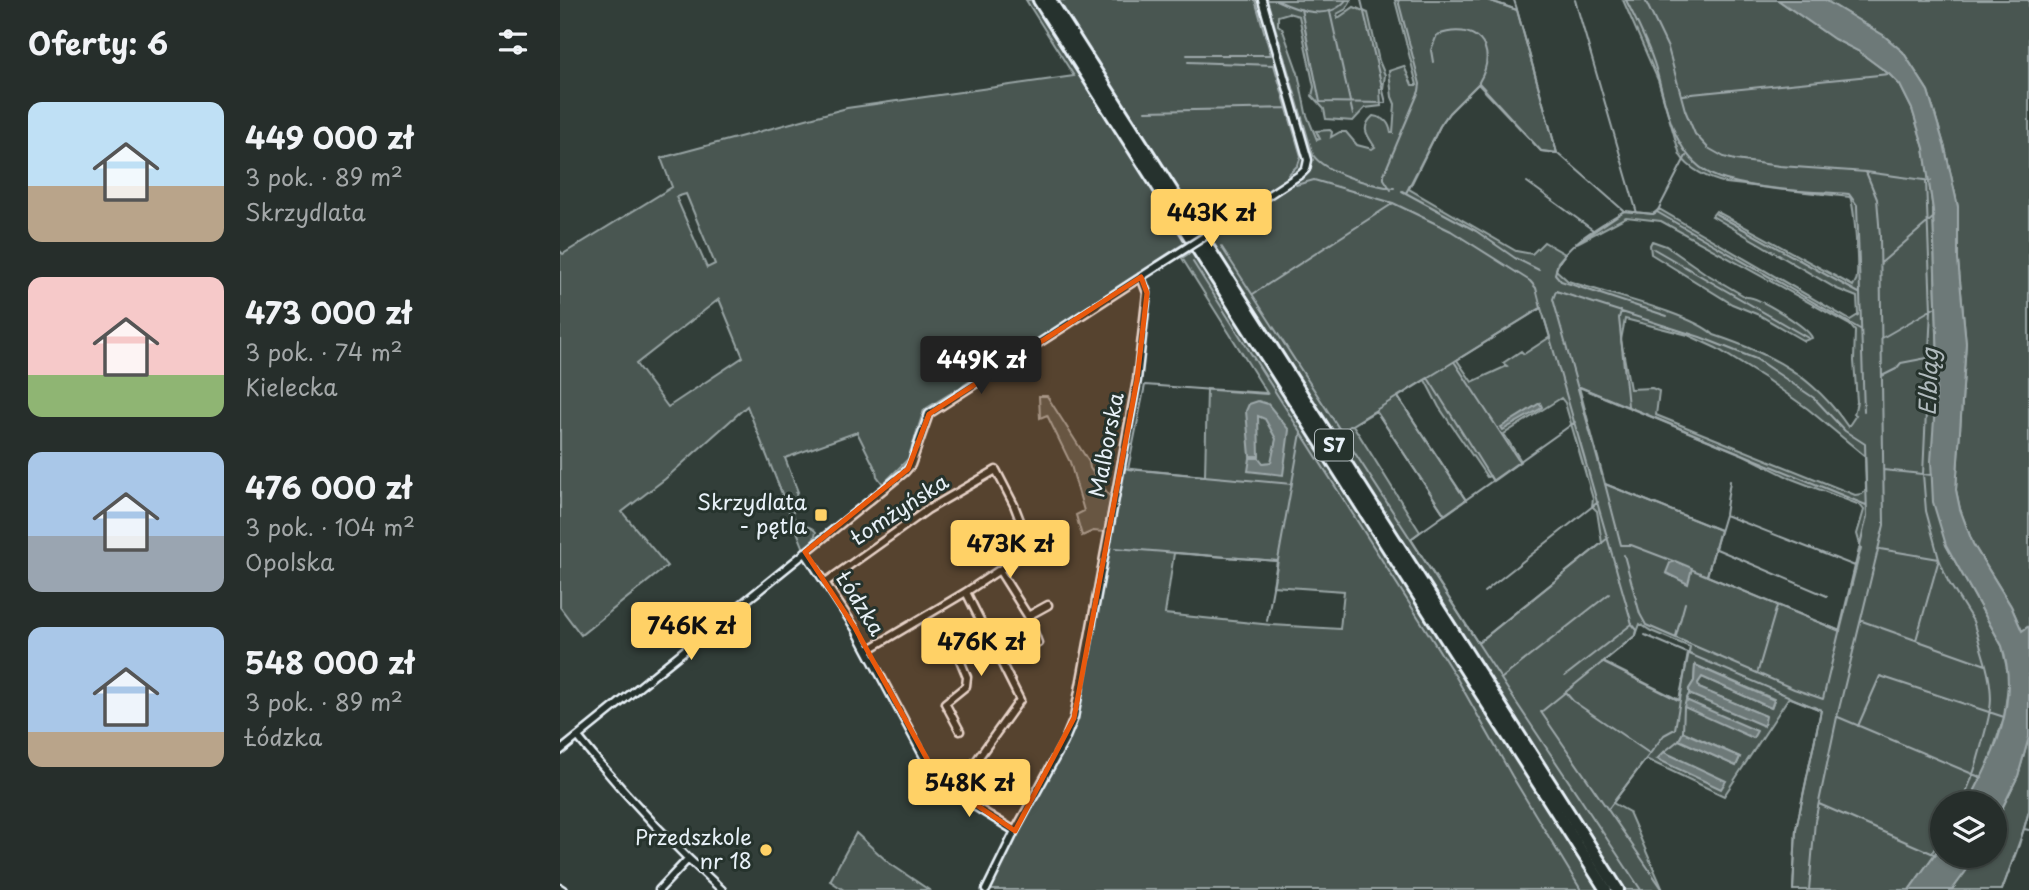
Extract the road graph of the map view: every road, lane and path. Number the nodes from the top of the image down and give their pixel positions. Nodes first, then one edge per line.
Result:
1 (1040, 0) edge
2 (1050, 0) edge
3 (1262, 0) edge
4 (1140, 277) junction
5 (805, 552) junction
6 (999, 570) junction
7 (826, 582) junction
8 (966, 592) junction
9 (1048, 605) dead end
10 (1028, 616) junction
11 (983, 625) junction
12 (1038, 643) dead end
13 (868, 650) junction
14 (960, 731) dead end
15 (578, 737) junction
16 (560, 751) edge
17 (953, 793) junction
18 (1015, 831) junction
19 (688, 859) junction
20 (659, 890) edge
21 (722, 890) edge
22 (986, 890) edge
23 (1606, 890) edge
24 (1618, 890) edge

1 - 23 highway, S7
2 - 24 highway, S7
3 - 4 street, bridge
4 - 5 street
4 - 18 street, Malborska
5 - 7 street, Łódzka
5 - 15 street
6 - 7 street, Łomżyńska
6 - 8 street
6 - 10 street
7 - 13 street, Łódzka
8 - 11 street
8 - 13 street
9 - 10 street
10 - 12 street
11 - 14 street
11 - 17 street
13 - 17 street, Łódzka
15 - 16 street
15 - 19 street
17 - 18 street, Łódzka
18 - 22 street, Malborska
19 - 20 street
19 - 21 street

